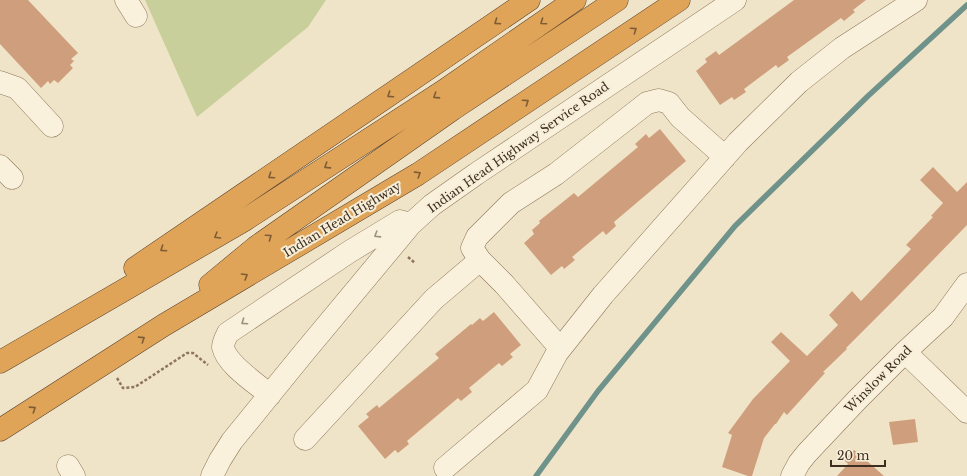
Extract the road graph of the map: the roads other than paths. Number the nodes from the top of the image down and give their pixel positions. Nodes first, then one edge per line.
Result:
1 (529, 0) edge
2 (575, 0) edge
3 (617, 0) edge
4 (679, 0) edge
5 (735, 0) edge
6 (916, 0) edge
7 (0, 82) edge
8 (52, 126) dead end
9 (725, 156) junction
10 (411, 224) junction
11 (480, 260) junction
12 (967, 284) edge
13 (164, 325) junction
14 (560, 348) junction
15 (905, 352) junction
16 (0, 361) edge
17 (270, 394) junction
18 (967, 412) edge
19 (0, 430) edge
20 (305, 439) dead end
21 (445, 468) dead end
22 (212, 476) edge
23 (792, 476) edge

1 -> 16 highway
2 -> 16 highway
13 -> 3 highway
13 -> 4 highway, Indian Head Highway
5 - 10 street, Indian Head Highway Service Road
6 - 9 street
7 - 8 street
9 - 11 street
9 - 14 street
10 - 17 street, Indian Head Highway Service Road
10 -> 17 street
11 - 14 street
11 - 20 street
12 - 15 street, Winslow Road
19 -> 13 highway, Indian Head Highway
14 - 21 street
15 - 18 street
15 - 23 street, Winslow Road
17 - 22 street, Indian Head Highway Service Road

